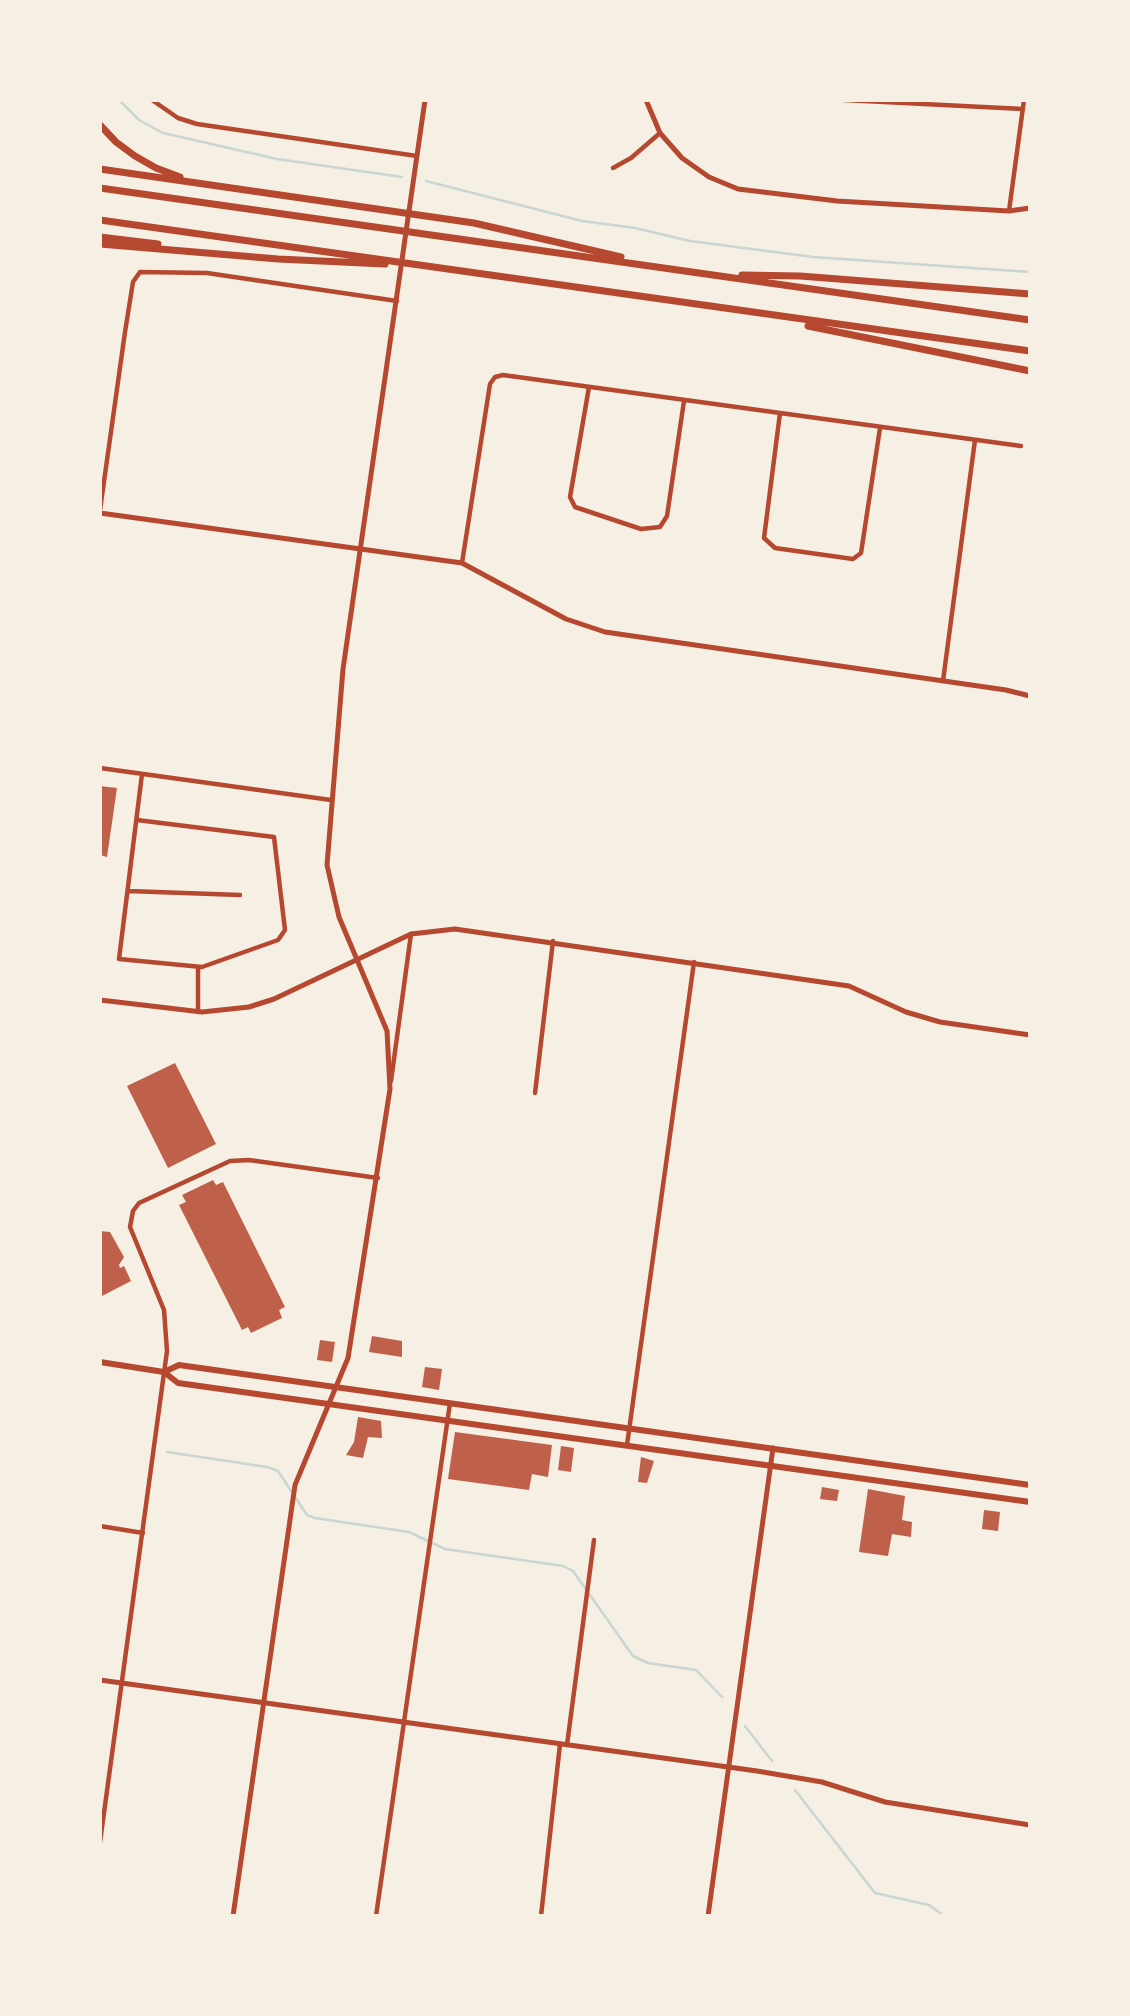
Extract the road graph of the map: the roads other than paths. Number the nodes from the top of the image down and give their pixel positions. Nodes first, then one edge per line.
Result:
1 (152, 100) edge
2 (159, 100) edge
3 (425, 100) edge
4 (646, 100) edge
5 (844, 100) edge
6 (1024, 100) edge
7 (158, 107) junction
8 (1023, 109) junction
9 (100, 125) edge
10 (660, 132) junction
11 (418, 156) junction
12 (613, 168) dead end
13 (100, 169) edge
14 (222, 187) junction
15 (100, 188) edge
16 (1030, 208) edge
17 (1009, 211) junction
18 (100, 220) edge
19 (100, 237) edge
20 (100, 244) edge
21 (215, 252) junction
22 (391, 262) junction
23 (659, 267) junction
24 (710, 274) junction
25 (1030, 295) edge
26 (398, 302) junction
27 (746, 313) junction
28 (1030, 320) edge
29 (1030, 351) edge
30 (1030, 371) edge
31 (589, 387) junction
32 (684, 401) junction
33 (780, 414) junction
34 (880, 428) junction
35 (975, 440) junction
36 (1021, 446) dead end
37 (100, 511) edge
38 (360, 548) junction
39 (462, 563) junction
40 (943, 681) junction
41 (1030, 696) edge
42 (100, 768) edge
43 (142, 774) junction
44 (331, 800) junction
45 (137, 820) junction
46 (128, 891) junction
47 (240, 895) dead end
48 (411, 934) junction
49 (553, 941) junction
50 (357, 961) junction
51 (694, 962) junction
52 (198, 967) junction
53 (100, 1000) edge
54 (198, 1012) junction
55 (1030, 1035) edge
56 (390, 1089) junction
57 (535, 1093) dead end
58 (378, 1178) junction
59 (100, 1362) edge
60 (164, 1372) junction
61 (338, 1386) junction
62 (331, 1403) junction
63 (450, 1403) junction
64 (447, 1421) junction
65 (630, 1428) junction
66 (627, 1445) junction
67 (773, 1448) junction
68 (877, 1464) junction
69 (770, 1466) junction
70 (874, 1481) junction
71 (1030, 1485) edge
72 (1030, 1503) edge
73 (100, 1527) edge
74 (143, 1533) junction
75 (594, 1540) dead end
76 (100, 1680) edge
77 (121, 1683) junction
78 (264, 1701) junction
79 (405, 1721) junction
80 (560, 1744) junction
81 (568, 1745) junction
82 (728, 1768) junction
83 (1030, 1825) edge
84 (100, 1842) edge
85 (233, 1916) edge
86 (376, 1916) edge
87 (541, 1916) edge
88 (708, 1916) edge

1 - 7 street
2 - 7 street
3 - 11 street
4 - 10 street
5 - 8 street
6 - 8 street
7 - 11 street
8 - 17 street
9 - 14 highway
10 - 12 street
10 - 17 street
11 - 26 street
13 - 14 highway
14 - 23 highway
15 - 23 highway
16 - 17 street
18 - 22 highway
19 - 21 highway
20 - 21 highway
21 - 22 highway
22 - 27 highway
23 - 24 highway
24 - 25 highway
24 - 28 highway
26 - 37 street
26 - 38 street
27 - 29 highway
27 - 30 highway
31 - 32 street
31 - 32 street
31 - 39 street
32 - 33 street
33 - 34 street
33 - 34 street
34 - 35 street
35 - 36 street
35 - 40 street
37 - 38 street
38 - 39 street
38 - 44 street
39 - 40 street
40 - 41 street
42 - 43 street
43 - 44 street
43 - 45 street
44 - 50 street
45 - 46 street
45 - 52 street
46 - 47 street
46 - 52 street
48 - 49 street
48 - 50 street
48 - 56 street
49 - 51 street
49 - 57 street
50 - 54 street
50 - 56 street
51 - 55 street
51 - 65 street
52 - 54 street
53 - 54 street
56 - 58 street
58 - 60 street
58 - 61 street
59 - 60 main road
60 - 61 main road
60 - 62 main road
60 - 74 street
61 - 62 street
61 - 63 main road
62 - 64 main road
62 - 78 street
63 - 64 street
63 - 65 main road
64 - 66 main road
64 - 79 street
65 - 66 street
65 - 67 main road
66 - 69 main road
67 - 68 main road
67 - 69 street
68 - 70 main road
68 - 71 main road
69 - 70 main road
69 - 82 street
70 - 72 main road
73 - 74 street
74 - 77 street
75 - 81 street
76 - 77 street
77 - 78 street
77 - 84 street
78 - 79 street
78 - 85 street
79 - 80 street
79 - 86 street
80 - 81 street
80 - 87 street
81 - 82 street
82 - 83 street
82 - 88 street

